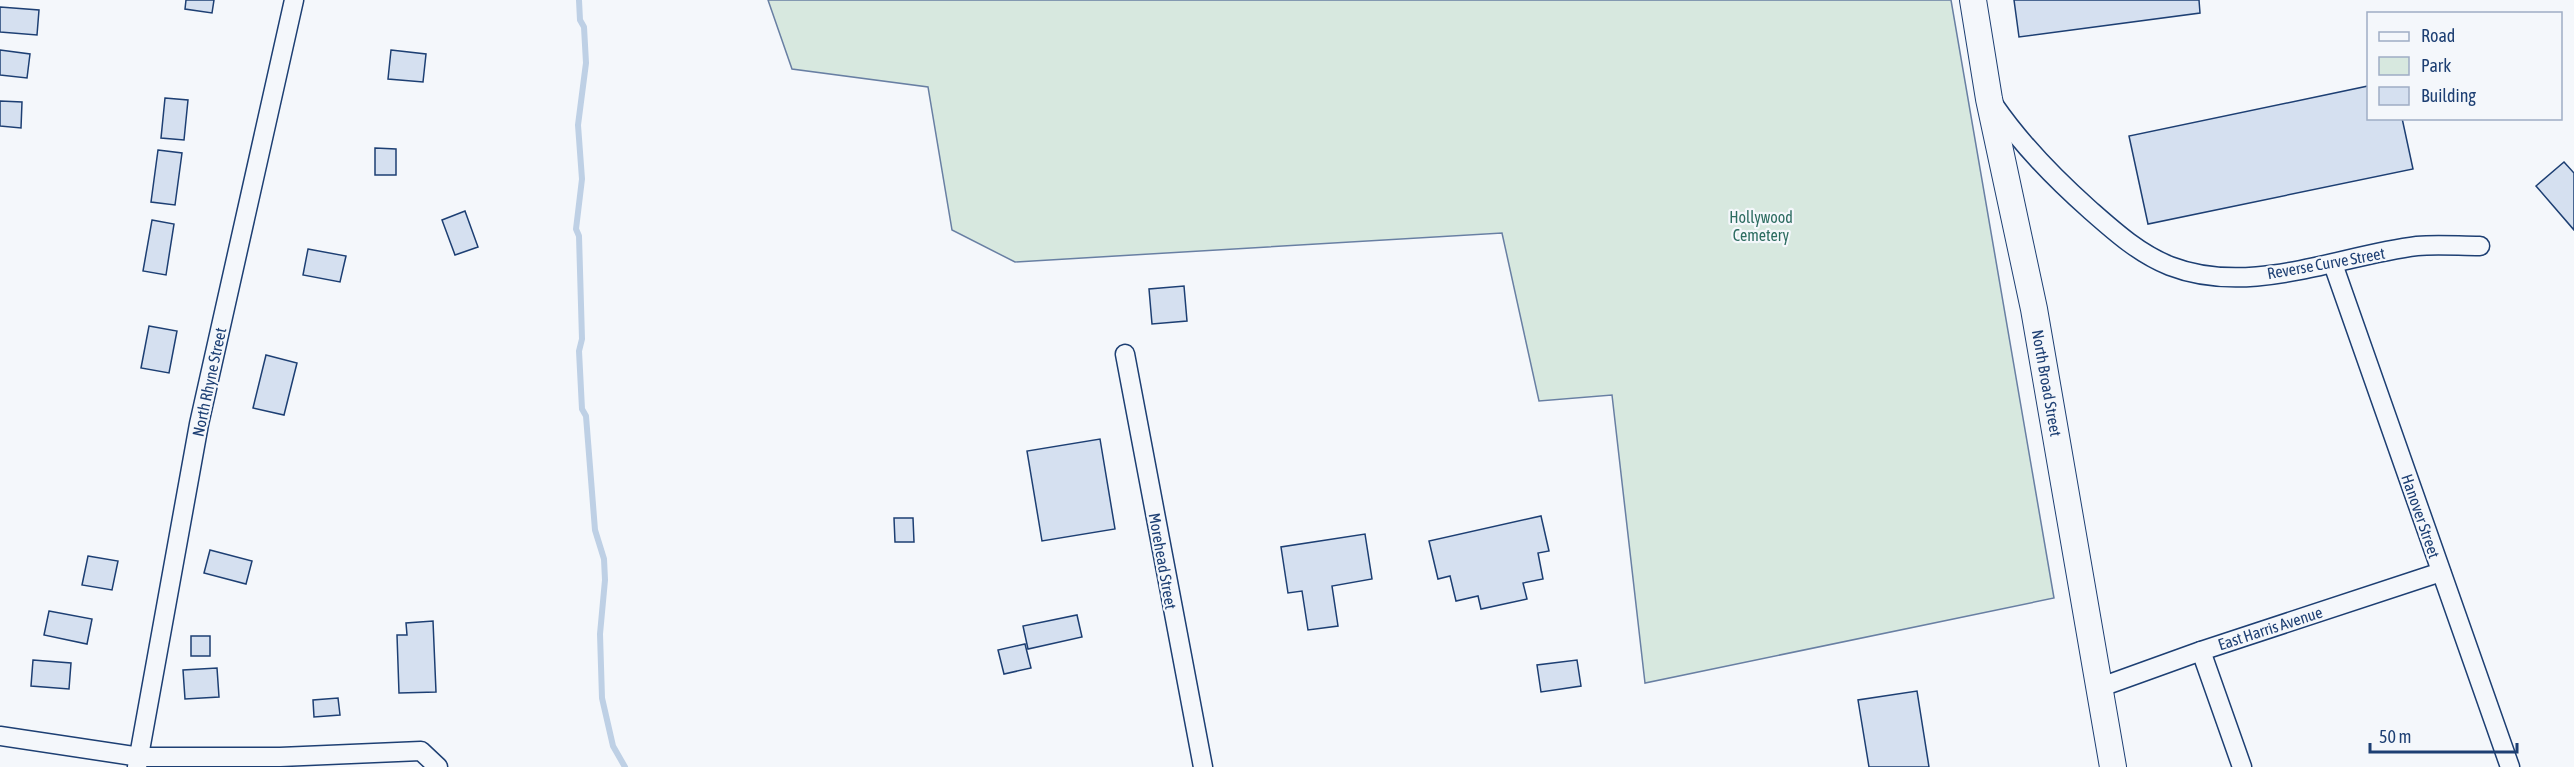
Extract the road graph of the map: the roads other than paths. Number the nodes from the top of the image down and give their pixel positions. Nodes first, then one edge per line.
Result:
1 (294, 0) edge
2 (1973, 0) edge
3 (1989, 99) junction
4 (2480, 246) dead end
5 (2333, 264) junction
6 (1125, 354) dead end
7 (2441, 572) junction
8 (2201, 651) junction
9 (2101, 687) junction
10 (0, 736) edge
11 (138, 762) edge
12 (438, 767) edge
13 (1203, 767) edge
14 (2114, 767) edge
15 (2242, 767) edge
16 (2510, 767) edge

1 - 11 street, North Rhyne Street
2 - 3 street, North Broad Street
3 - 5 street, Reverse Curve Street
3 - 9 street, North Broad Street
4 - 5 street, Reverse Curve Street
5 - 7 street, Hanover Street
6 - 13 street, Morehead Street
7 - 8 street, East Harris Avenue
7 - 16 street, Hanover Street
8 - 9 street, East Harris Avenue
8 - 15 street
9 - 14 street, North Broad Street
10 - 11 street
11 - 12 street

